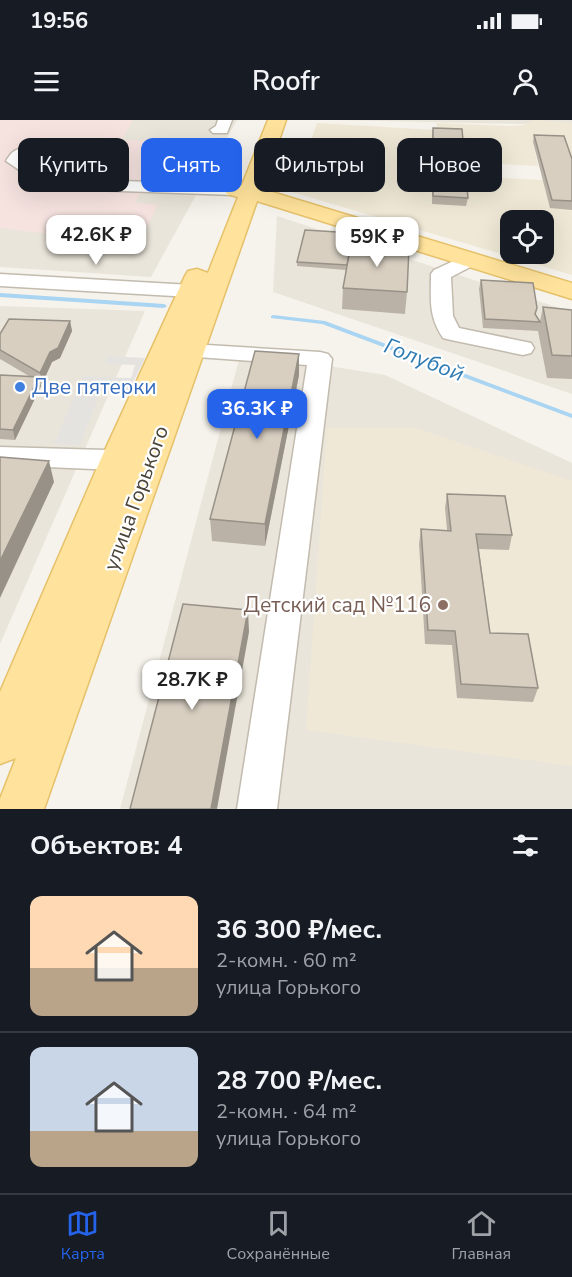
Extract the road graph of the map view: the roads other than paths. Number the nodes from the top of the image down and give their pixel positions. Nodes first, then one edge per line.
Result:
1 (259, 120) edge
2 (277, 120) edge
3 (18, 154) dead end
4 (18, 163) edge
5 (242, 191) junction
6 (241, 192) edge
7 (242, 192) edge
8 (471, 259) junction
9 (0, 280) edge
10 (191, 291) junction
11 (572, 291) edge
12 (523, 348) dead end
13 (191, 351) junction
14 (0, 456) edge
15 (116, 461) junction
16 (0, 744) edge
17 (20, 809) edge
18 (257, 809) edge

1 - 5 main road, улица Горького
2 - 5 main road, улица Горького
3 - 4 street
5 - 8 main road
6 - 10 main road, улица Горького
7 - 13 main road, улица Горького
8 - 11 main road
8 - 12 street
9 - 10 street
10 - 15 main road, улица Горького
13 - 17 main road, улица Горького
13 - 18 street
14 - 15 street
15 - 16 main road, улица Горького

